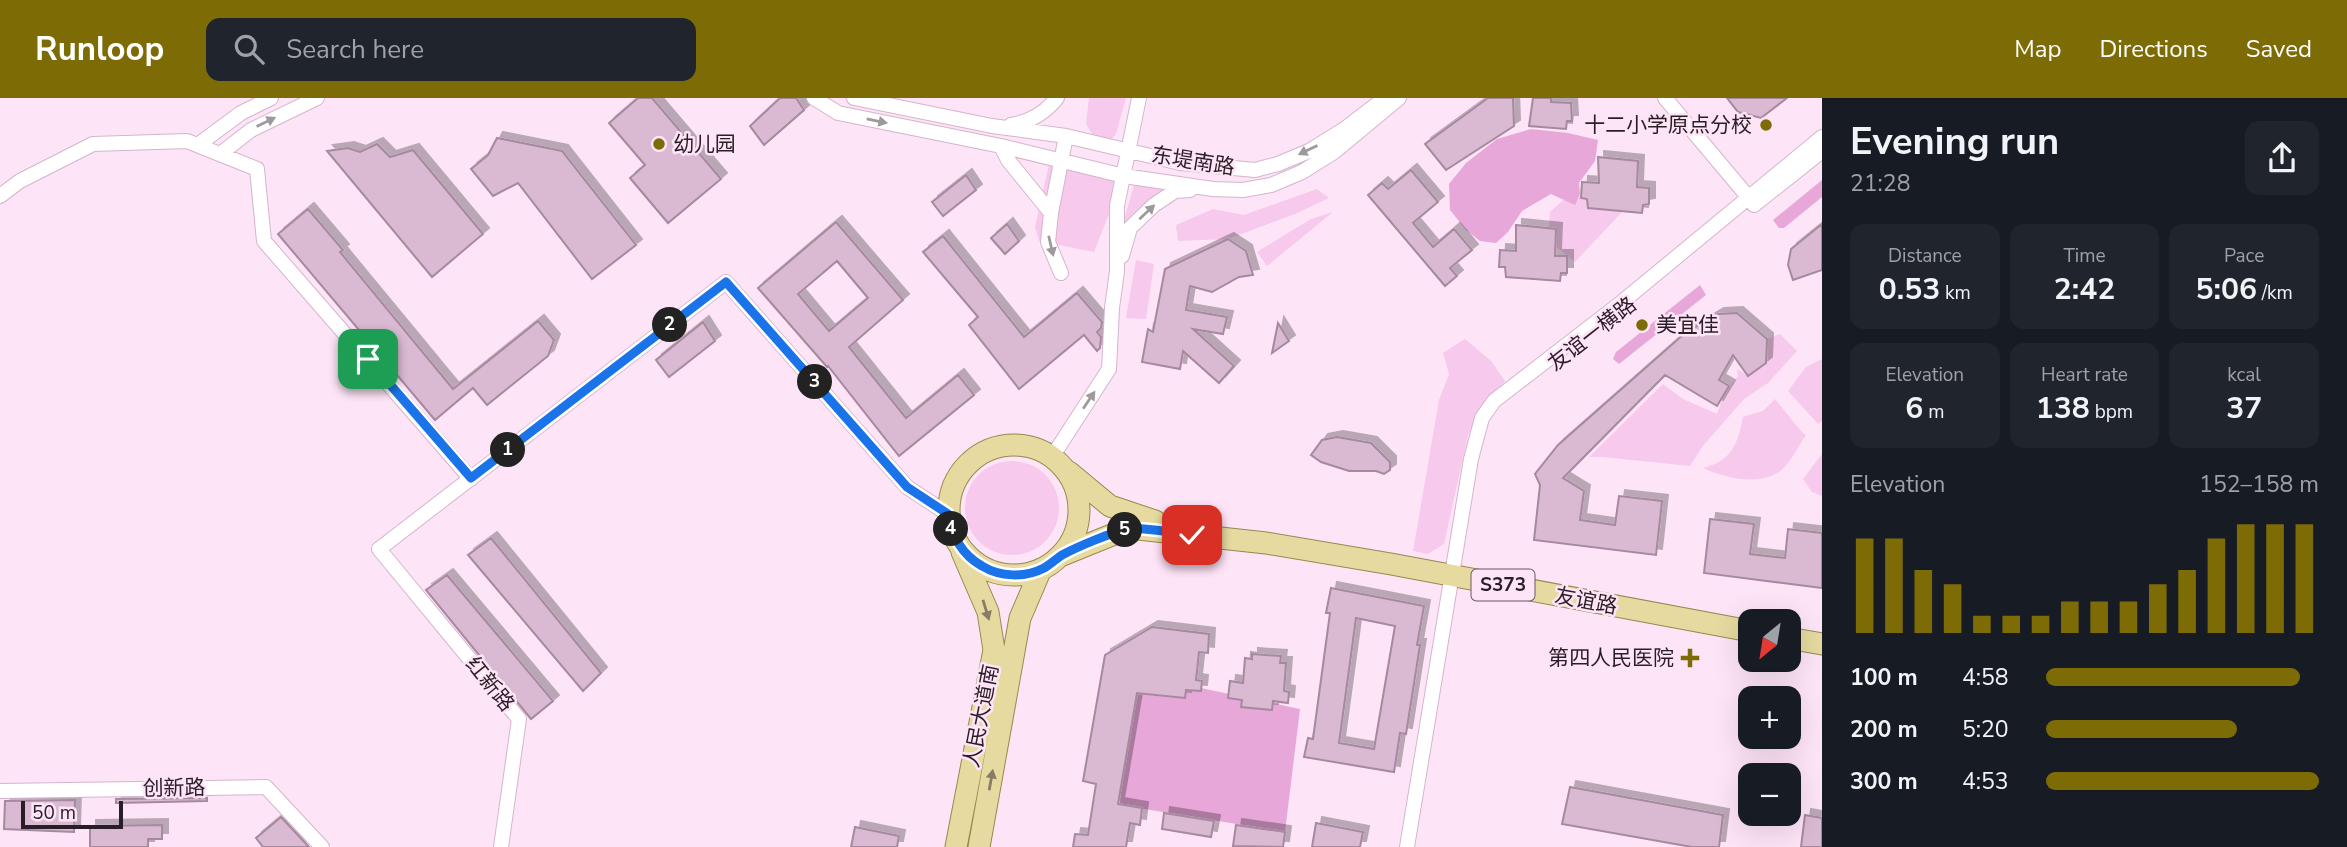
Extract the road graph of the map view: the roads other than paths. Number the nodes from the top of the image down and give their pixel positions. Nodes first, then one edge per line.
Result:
1 (271, 98) edge
2 (317, 98) edge
3 (814, 98) edge
4 (854, 98) edge
5 (1057, 98) edge
6 (1139, 98) edge
7 (1385, 98) edge
8 (1399, 98) edge
9 (1665, 98) edge
10 (992, 127) junction
11 (1066, 136) junction
12 (1822, 137) edge
13 (198, 144) junction
14 (1001, 146) junction
15 (1129, 150) junction
16 (1822, 152) edge
17 (220, 154) junction
18 (1061, 160) junction
19 (1124, 176) junction
20 (1213, 189) junction
21 (0, 195) edge
22 (1749, 198) junction
23 (1051, 213) junction
24 (1117, 271) junction
25 (1061, 273) dead end
26 (1058, 463) junction
27 (471, 478) junction
28 (948, 514) junction
29 (1256, 542) junction
30 (960, 547) junction
31 (1060, 556) junction
32 (1041, 569) junction
33 (1456, 576) junction
34 (1738, 629) edge
35 (1801, 641) edge
36 (1822, 645) edge
37 (0, 791) edge
38 (321, 847) edge
39 (501, 847) edge
40 (956, 847) edge
41 (979, 847) edge
42 (1407, 847) edge

1 - 13 street
17 -> 2 street
3 -> 14 street, 东堤南路
4 - 10 street, 东堤南路
5 - 10 street
6 - 15 street
7 -> 15 street, 东堤南路
8 - 20 street, 东堤南路
9 - 22 street
10 - 11 street, 东堤南路
11 - 15 street, 东堤南路
11 - 18 street
12 - 22 street, 友谊一横路
13 - 17 street
13 - 21 street
14 - 18 street, 东堤南路
14 - 23 street
15 - 19 street
16 - 33 street, 友谊一横路
17 - 27 street
18 - 19 street, 东堤南路
18 - 23 street
19 - 20 street, 东堤南路
19 - 24 street
24 -> 20 street
22 - 33 street, 友谊一横路
23 -> 25 street
26 -> 24 street
26 - 28 main road, S373
26 - 29 main road, 友谊路 / S373
26 - 31 main road, S373
27 - 28 street
27 - 39 street, 红新路
28 - 30 main road
29 - 31 main road, 友谊路 / S373
29 - 33 main road, 友谊路 / S373
30 - 32 main road, S373
30 -> 40 main road, 人民大道南
31 - 32 main road, S373
41 -> 32 main road, 人民大道南
33 - 34 main road, 友谊路 / S373
33 - 42 street, 友谊一横路
35 - 36 main road
37 - 38 street, 创新路

